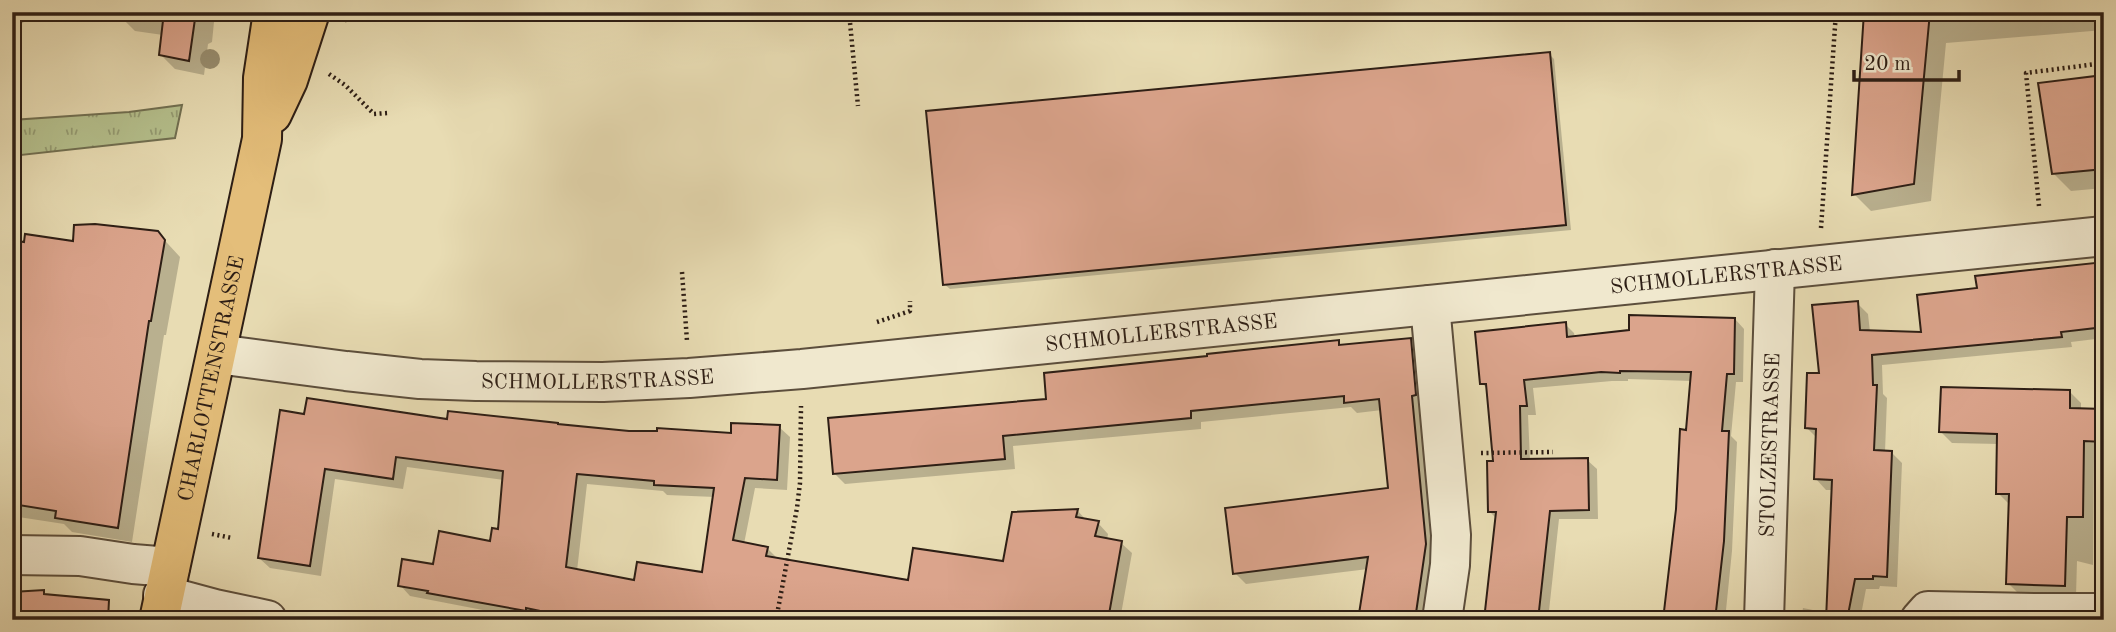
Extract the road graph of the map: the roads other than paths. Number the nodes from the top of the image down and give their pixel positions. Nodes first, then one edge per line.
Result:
1 (296, 16) edge
2 (262, 139) junction
3 (2104, 236) edge
4 (1775, 269) junction
5 (1430, 305) junction
6 (217, 354) junction
7 (12, 555) edge
8 (164, 594) edge
9 (2104, 612) edge
10 (1924, 615) edge
11 (267, 620) edge
12 (1442, 620) edge
13 (1765, 620) edge

1 - 2 main road, CHARLOTTENSTRASSE
1 - 2 main road, CHARLOTTENSTRASSE
2 - 6 main road, CHARLOTTENSTRASSE
3 - 4 street, SCHMOLLERSTRASSE
4 - 5 street, SCHMOLLERSTRASSE
4 - 13 street, STOLZESTRASSE
5 - 6 street, SCHMOLLERSTRASSE
5 - 12 street
6 - 8 main road, CHARLOTTENSTRASSE
7 - 8 street
8 - 11 street
9 - 10 street

